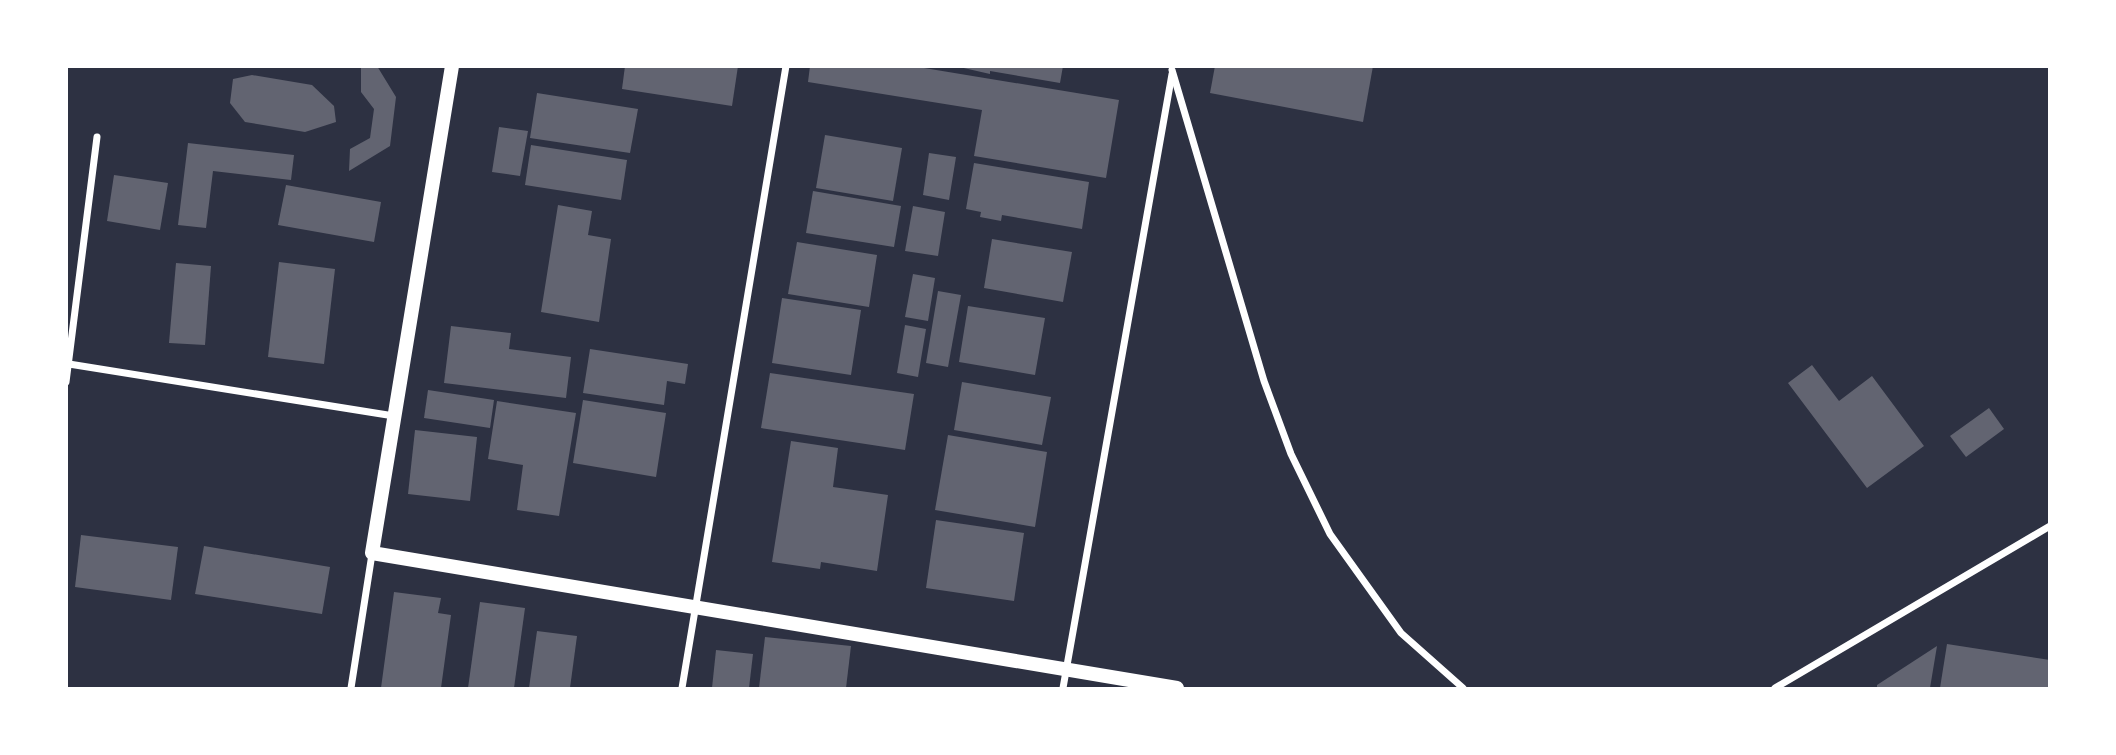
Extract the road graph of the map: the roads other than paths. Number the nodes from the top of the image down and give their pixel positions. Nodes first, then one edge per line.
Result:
1 (452, 66) edge
2 (786, 66) edge
3 (1173, 68) edge
4 (97, 138) dead end
5 (69, 364) junction
6 (66, 382) edge
7 (394, 416) junction
8 (2049, 526) edge
9 (372, 553) junction
10 (695, 608) junction
11 (1067, 669) junction
12 (351, 688) edge
13 (682, 688) edge
14 (1063, 688) edge
15 (1178, 688) edge
16 (1463, 688) edge
17 (1775, 688) edge

1 - 7 main road
2 - 10 street
3 - 11 street
3 - 16 street
4 - 5 street
5 - 6 street
5 - 7 street
7 - 9 main road
8 - 17 street
9 - 10 main road
9 - 12 street
10 - 11 main road
10 - 13 street
11 - 14 street
11 - 15 main road

